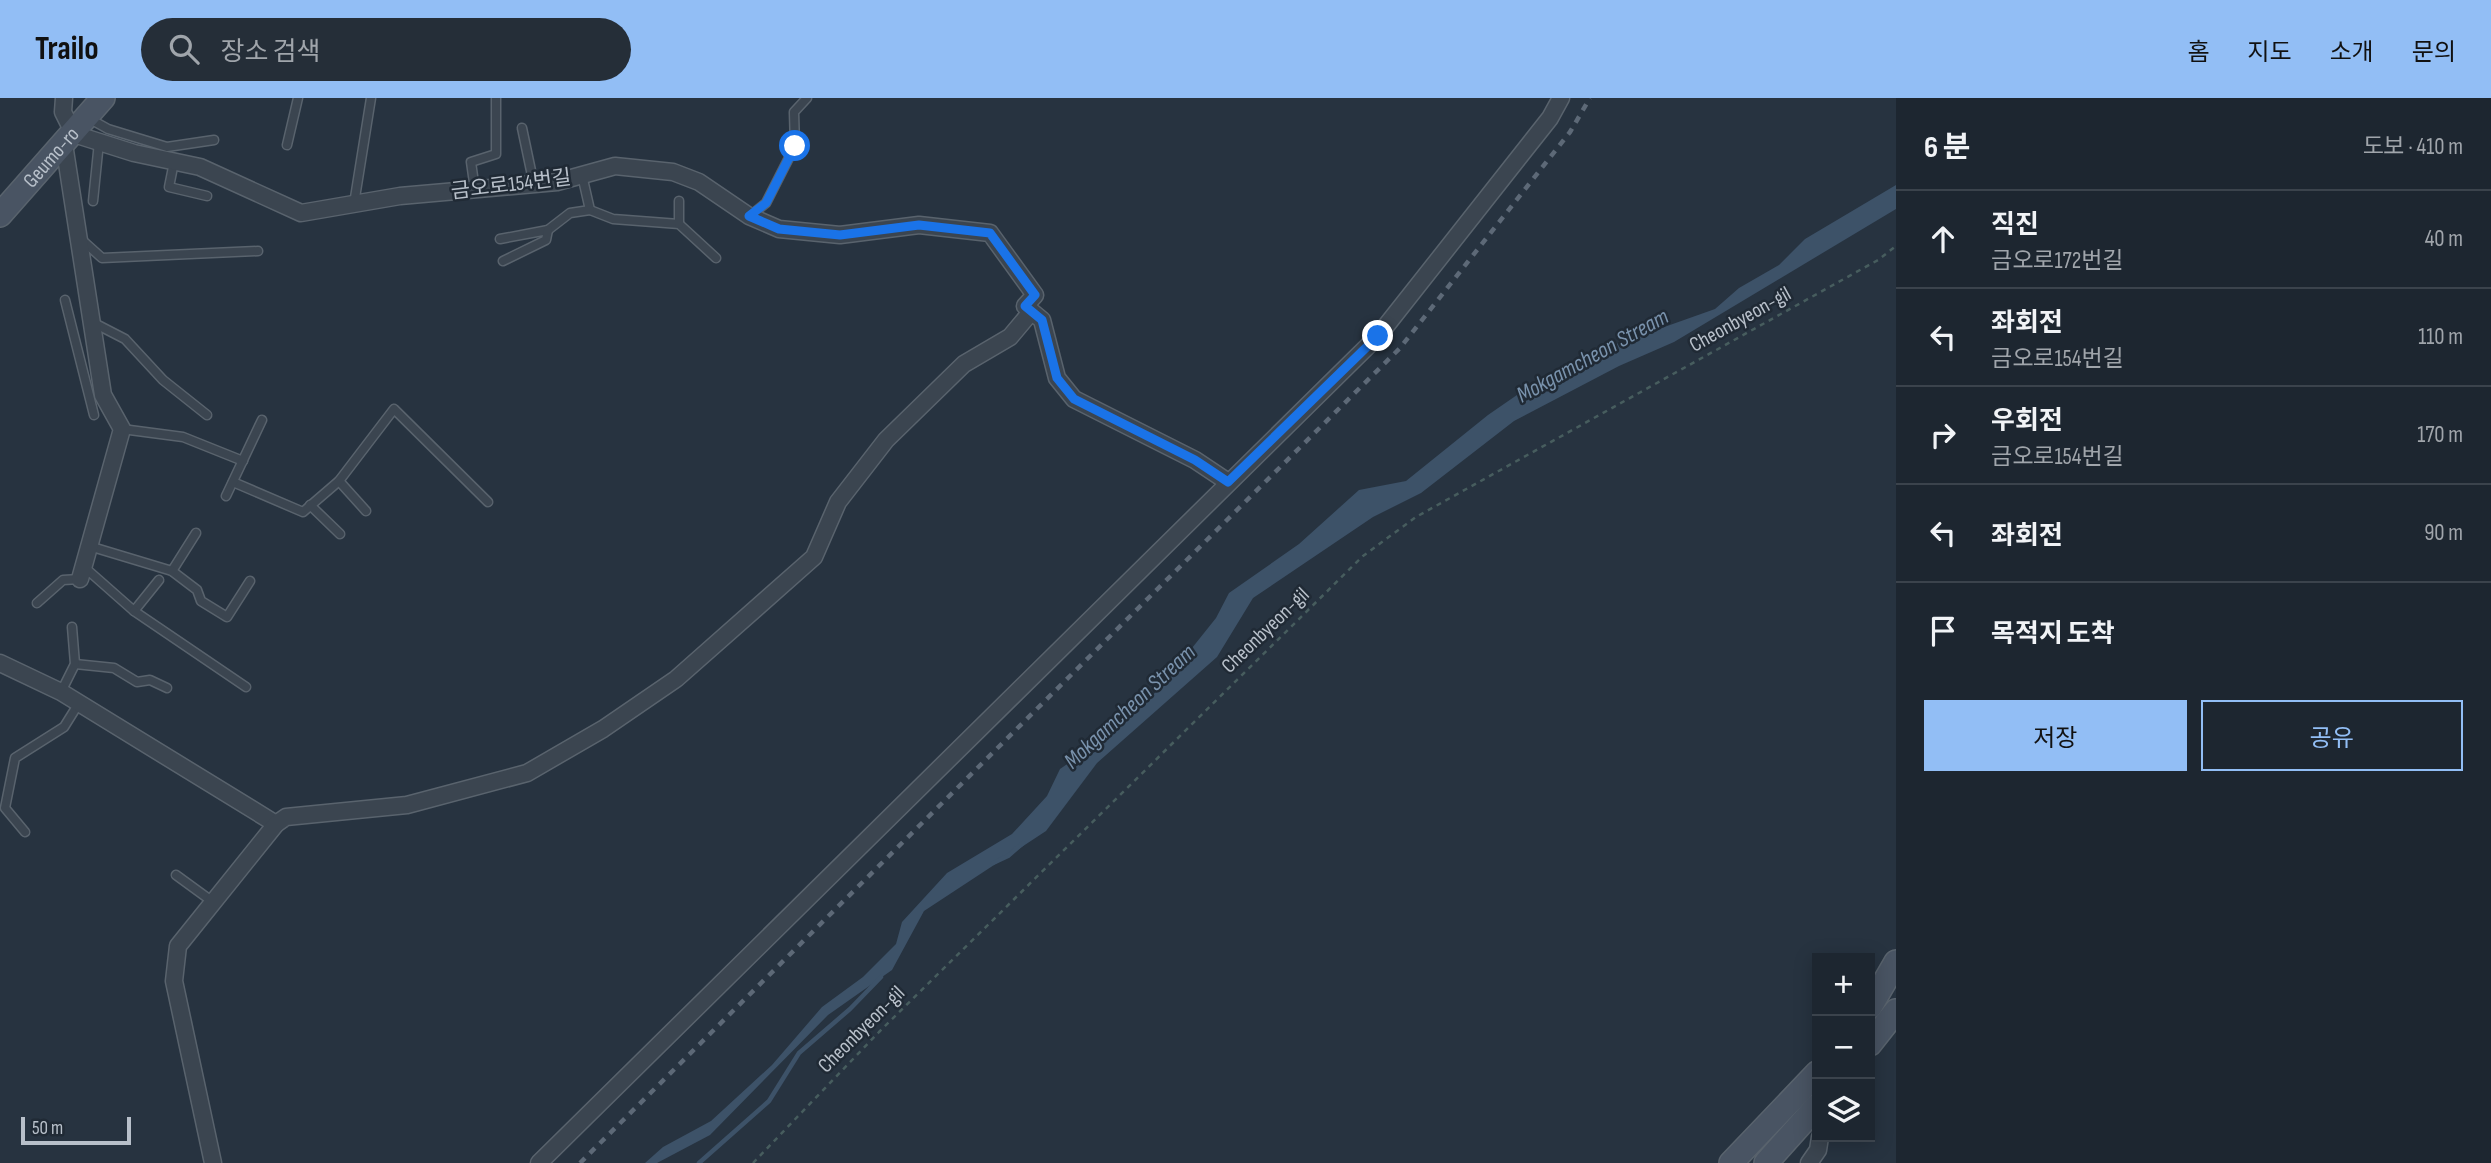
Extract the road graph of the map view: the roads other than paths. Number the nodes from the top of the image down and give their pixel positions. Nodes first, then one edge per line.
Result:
1 (64, 98) edge
2 (103, 98) edge
3 (298, 98) edge
4 (372, 98) edge
5 (496, 98) edge
6 (807, 98) edge
7 (1561, 98) edge
8 (522, 128) dead end
9 (75, 132) junction
10 (214, 141) dead end
11 (99, 142) junction
12 (287, 145) dead end
13 (174, 162) junction
14 (582, 176) junction
15 (534, 185) junction
16 (475, 190) junction
17 (207, 196) dead end
18 (93, 201) dead end
19 (679, 201) dead end
20 (354, 204) junction
21 (590, 209) junction
22 (0, 215) edge
23 (749, 216) junction
24 (679, 224) junction
25 (548, 230) junction
26 (77, 235) junction
27 (500, 239) dead end
28 (258, 251) dead end
29 (716, 258) dead end
30 (503, 261) dead end
31 (65, 300) dead end
32 (1031, 312) junction
33 (89, 321) junction
34 (93, 344) junction
35 (77, 348) junction
36 (94, 415) dead end
37 (206, 415) dead end
38 (262, 420) dead end
39 (122, 429) junction
40 (243, 461) junction
41 (339, 481) junction
42 (233, 482) junction
43 (1228, 482) junction
44 (226, 496) dead end
45 (488, 502) dead end
46 (310, 505) junction
47 (366, 511) dead end
48 (196, 533) dead end
49 (340, 534) dead end
50 (89, 546) junction
51 (172, 571) junction
52 (81, 572) junction
53 (159, 580) dead end
54 (250, 581) dead end
55 (37, 603) dead end
56 (134, 611) junction
57 (72, 627) dead end
58 (0, 663) edge
59 (75, 664) junction
60 (246, 687) dead end
61 (167, 688) dead end
62 (61, 692) junction
63 (79, 703) junction
64 (275, 824) junction
65 (25, 832) dead end
66 (176, 875) dead end
67 (213, 902) junction
68 (1896, 962) edge
69 (1875, 998) edge
70 (1896, 1011) edge
71 (1875, 1038) edge
72 (1812, 1078) edge
73 (1812, 1112) edge
74 (1820, 1142) edge
75 (213, 1163) edge
76 (538, 1163) edge
77 (1731, 1163) edge
78 (1766, 1163) edge
79 (1809, 1163) edge

1 - 9 street
2 - 9 main road, Geumo-ro
3 - 12 lane
4 - 20 lane
5 - 16 lane
6 - 23 lane
7 - 43 street
8 - 15 lane
9 - 10 lane
9 - 11 street, 금오로154번길
9 - 22 main road, Geumo-ro
9 - 26 street
11 - 13 street, 금오로154번길
11 - 18 lane
13 - 17 lane
13 - 20 street, 금오로154번길
14 - 15 street, 금오로154번길
14 - 21 lane
14 - 23 street, 금오로154번길
15 - 16 street, 금오로154번길
16 - 20 street, 금오로154번길
19 - 24 lane
21 - 24 lane
21 - 25 lane
23 - 32 street, 금오로154번길
24 - 29 lane
25 - 27 lane
25 - 30 lane
26 - 28 lane
26 - 33 street
31 - 35 lane
32 - 43 street, 금오로154번길
32 - 64 street
33 - 34 street
33 - 37 lane
34 - 35 lane
34 - 39 street
35 - 36 lane
38 - 40 lane
39 - 40 lane
39 - 50 street
40 - 42 lane
41 - 45 lane
41 - 46 lane
41 - 47 lane
42 - 44 lane
42 - 46 lane
43 - 76 street
46 - 49 lane
48 - 51 lane
50 - 51 lane
50 - 52 street
51 - 54 lane
52 - 55 lane
52 - 56 lane
53 - 56 lane
56 - 60 lane
57 - 59 lane
58 - 62 street
59 - 61 lane
59 - 62 lane
62 - 63 street
63 - 64 street
63 - 65 lane
64 - 67 street
66 - 67 lane
67 - 75 street
68 - 69 main road
70 - 71 main road
72 - 77 main road
73 - 78 main road
74 - 79 street

